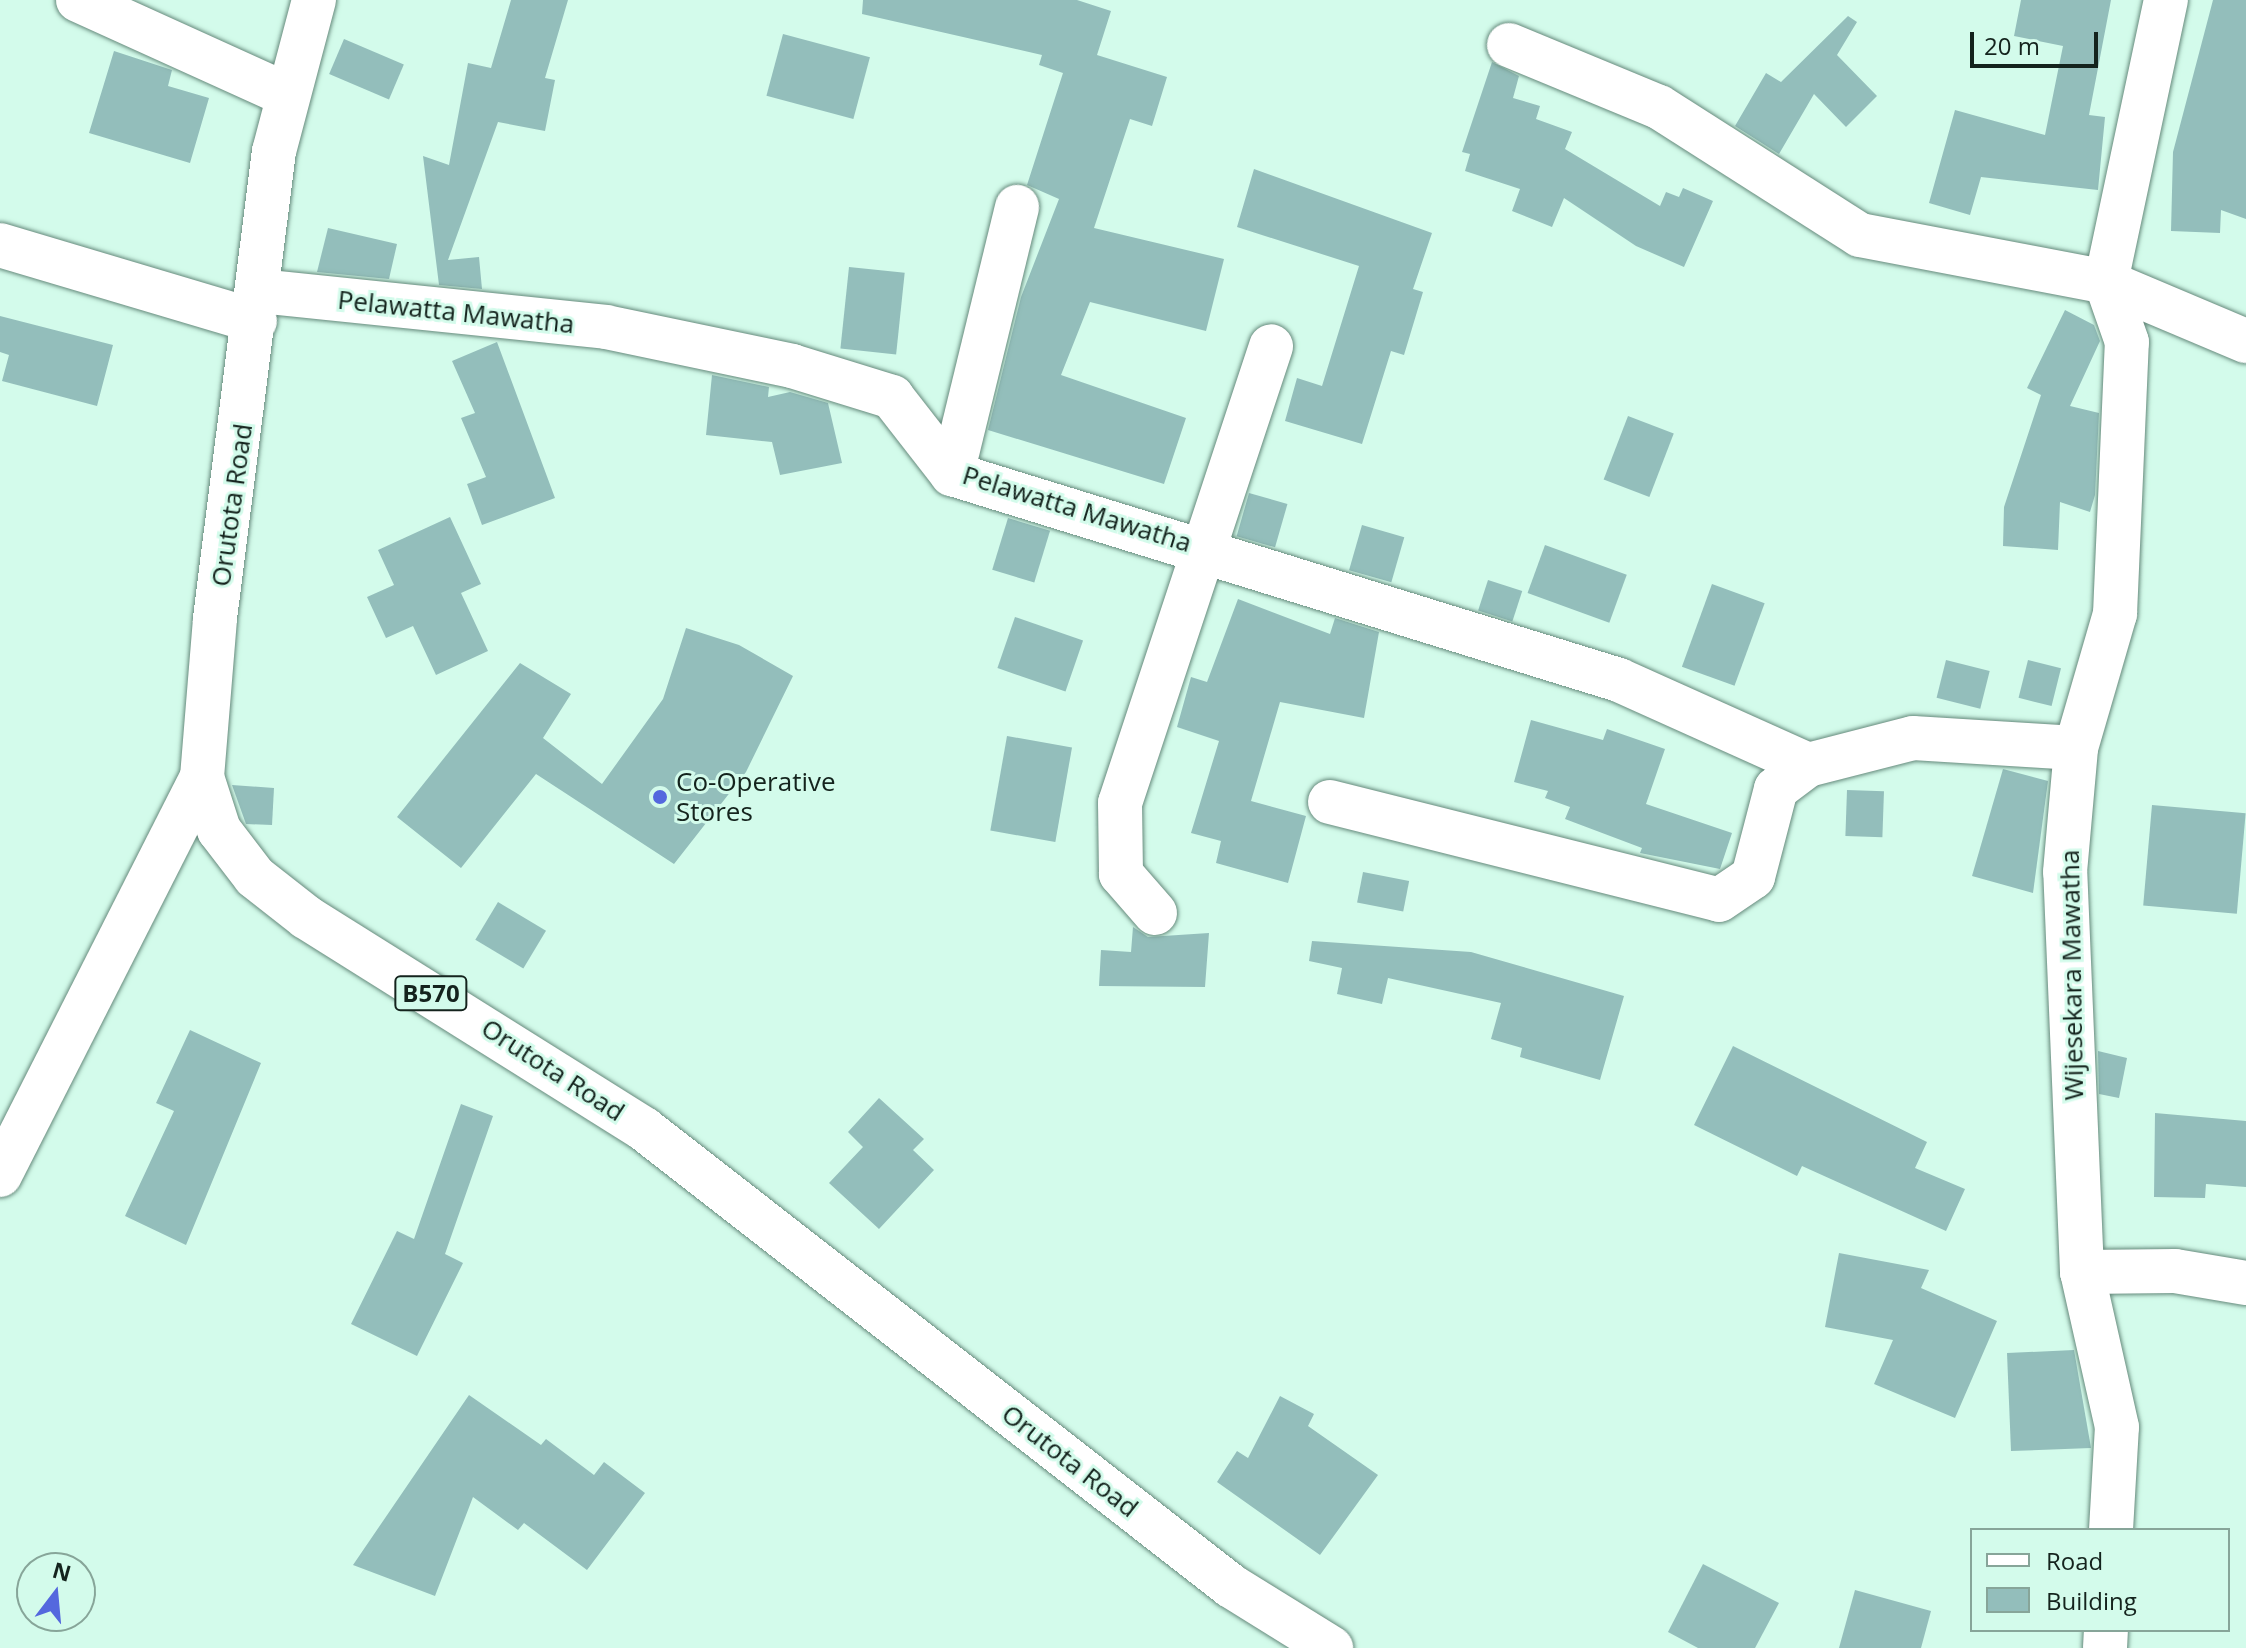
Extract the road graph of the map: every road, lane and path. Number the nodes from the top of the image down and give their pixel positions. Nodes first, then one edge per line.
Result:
1 (78, 0) edge
2 (2166, 0) edge
3 (309, 3) edge
4 (1509, 45) dead end
5 (285, 94) junction
6 (1017, 207) dead end
7 (0, 245) edge
8 (2106, 282) junction
9 (256, 306) junction
10 (2246, 341) edge
11 (1271, 346) dead end
12 (952, 474) junction
13 (1201, 546) junction
14 (2076, 748) junction
15 (1808, 765) junction
16 (202, 777) junction
17 (1330, 802) dead end
18 (1155, 913) dead end
19 (0, 1175) edge
20 (2082, 1272) junction
21 (2246, 1283) edge
22 (2111, 1528) edge
23 (1331, 1648) edge

1 - 5 street
2 - 8 street
3 - 5 street, Orutota Road / B570
4 - 8 street
5 - 9 street, Orutota Road / B570
6 - 12 street
7 - 9 street, Pelawatta Mawatha
8 - 10 street
8 - 14 street, Wijesekara Mawatha
9 - 12 street, Pelawatta Mawatha
9 - 16 street, Orutota Road / B570
11 - 13 street
12 - 13 street, Pelawatta Mawatha
13 - 15 street, Pelawatta Mawatha
13 - 18 street
14 - 15 street
14 - 20 street, Wijesekara Mawatha
15 - 17 street
16 - 19 street
16 - 23 street, Orutota Road / B570
20 - 21 street
20 - 22 street, Wijesekara Mawatha

